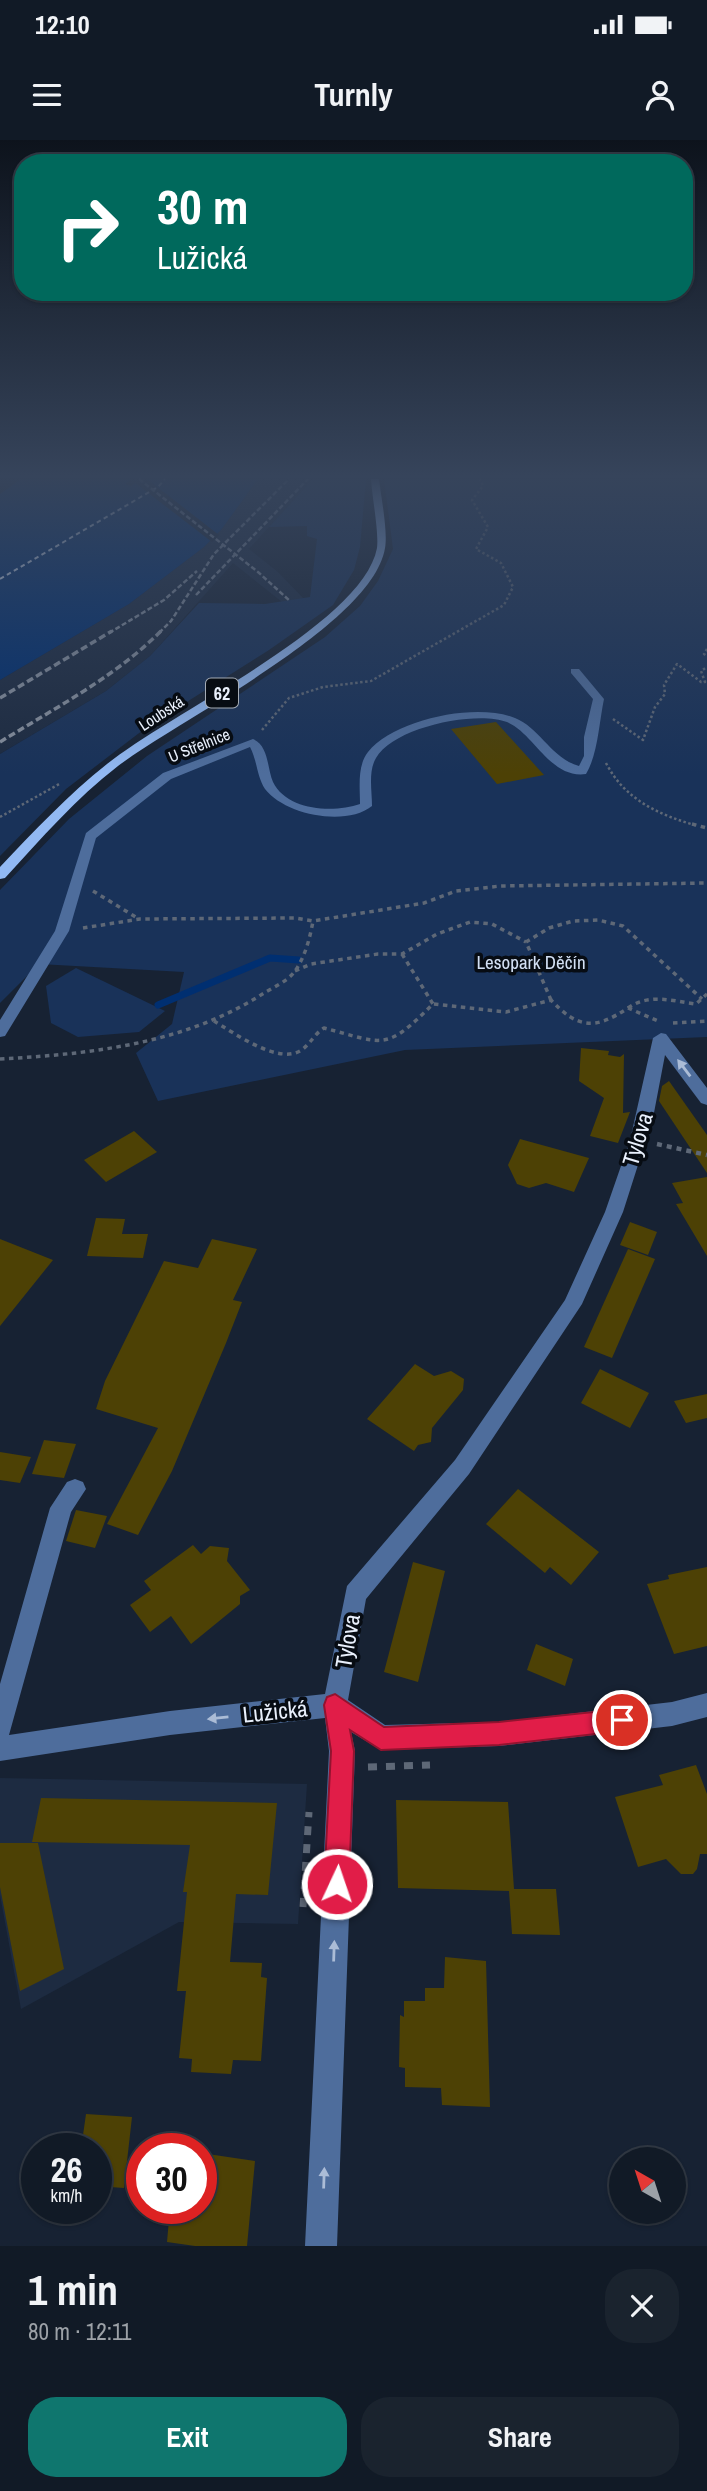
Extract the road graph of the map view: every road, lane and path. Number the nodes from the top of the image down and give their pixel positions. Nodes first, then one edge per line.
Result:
1 (366, 577) edge
2 (508, 577) edge
3 (707, 649) edge
4 (707, 656) edge
5 (707, 667) edge
6 (575, 671) dead end
7 (599, 708) junction
8 (590, 737) junction
9 (253, 742) junction
10 (707, 828) edge
11 (0, 875) edge
12 (78, 883) junction
13 (707, 883) edge
14 (140, 919) junction
15 (313, 921) junction
16 (62, 931) junction
17 (526, 942) junction
18 (401, 954) junction
19 (295, 971) junction
20 (707, 994) edge
21 (702, 999) junction
22 (551, 1000) junction
23 (433, 1004) junction
24 (628, 1009) junction
25 (215, 1021) junction
26 (707, 1021) edge
27 (0, 1032) edge
28 (0, 1059) edge
29 (707, 1099) edge
30 (638, 1140) junction
31 (707, 1155) edge
32 (75, 1489) dead end
33 (335, 1705) junction
34 (707, 1705) edge
35 (0, 1727) edge
36 (0, 1749) edge
37 (442, 1764) dead end
38 (342, 1766) junction
39 (310, 1796) dead end
40 (303, 1907) dead end
41 (321, 2246) edge

1 - 11 main road, Loubská / 62
2 - 9 path
3 - 4 path
5 - 7 path
6 - 7 street
7 - 8 street, U Střelnice
8 - 9 street, U Střelnice
8 - 10 path
9 - 12 street, U Střelnice
12 - 14 path
12 - 16 street, U Střelnice
13 - 15 path
14 - 15 path
14 - 16 path
15 - 19 path
16 - 27 street, U Střelnice
17 - 18 path
17 - 21 path
17 - 22 path
18 - 19 path
18 - 23 path
19 - 25 path
20 - 21 path
21 - 24 path
22 - 23 path
22 - 24 path
23 - 25 path
24 - 26 path
25 - 28 path
29 -> 30 street, Tylova
30 - 31 path
30 - 33 street, Tylova
32 - 35 street
33 - 34 street, Lužická
33 -> 36 street, Lužická
33 - 38 street, Tylova
37 - 38 path
41 -> 38 street, Tylova
39 - 40 path

